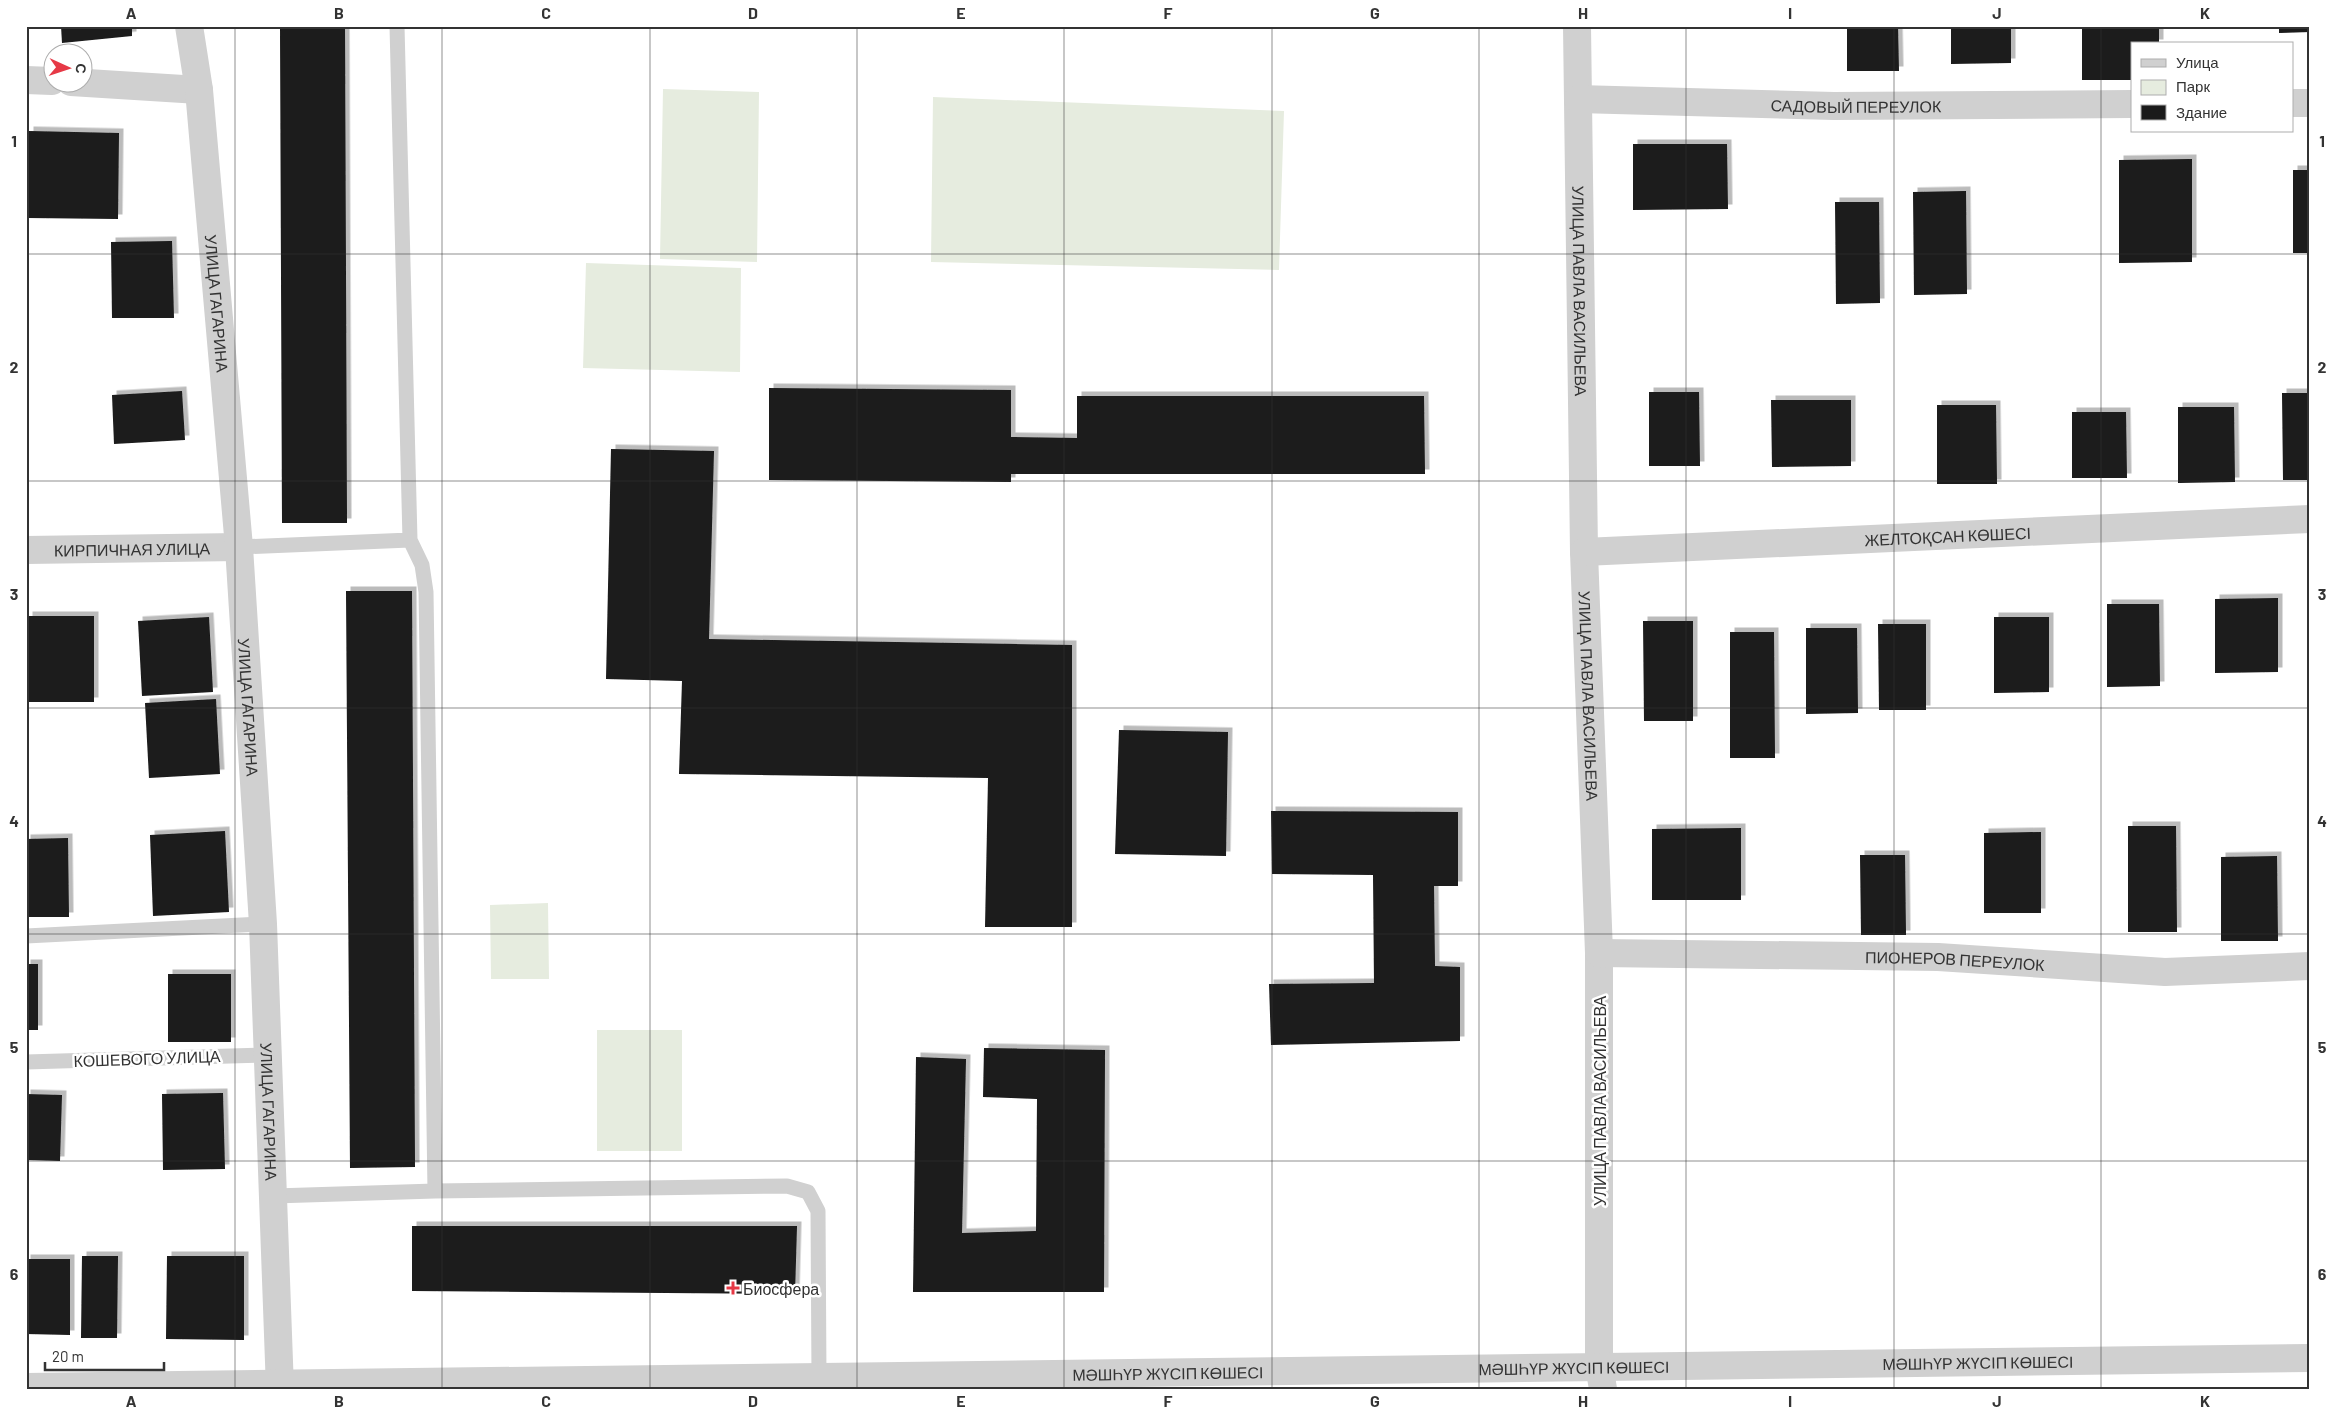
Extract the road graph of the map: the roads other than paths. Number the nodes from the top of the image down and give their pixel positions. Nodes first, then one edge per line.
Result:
1 (189, 26) edge
2 (397, 26) edge
3 (1577, 26) edge
4 (26, 80) edge
5 (42, 81) edge
6 (92, 83) edge
7 (199, 90) junction
8 (1578, 99) junction
9 (2294, 103) edge
10 (2310, 103) edge
11 (2131, 104) edge
12 (2310, 519) edge
13 (410, 540) junction
14 (239, 547) junction
15 (26, 550) edge
16 (1584, 552) junction
17 (263, 924) junction
18 (26, 936) edge
19 (1599, 953) junction
20 (2310, 966) edge
21 (268, 1055) junction
22 (26, 1062) edge
23 (435, 1191) junction
24 (274, 1196) junction
25 (2310, 1358) edge
26 (1601, 1377) edge
27 (819, 1378) junction
28 (26, 1386) edge
29 (279, 1386) edge

1 - 7 street, УЛИЦА ГАГАРИНА
2 - 13 lane
3 - 8 street, УЛИЦА ПАВЛА ВАСИЛЬЕВА
4 - 5 street
6 - 7 street
7 - 14 street, УЛИЦА ГАГАРИНА
8 - 11 street, САДОВЫЙ ПЕРЕУЛОК
8 - 16 street, УЛИЦА ПАВЛА ВАСИЛЬЕВА
9 - 10 street
12 - 16 street, ЖЕЛТОҚСАН КӨШЕСІ
13 - 14 lane
13 - 23 lane
14 - 15 street, КИРПИЧНАЯ УЛИЦА
14 - 17 street, УЛИЦА ГАГАРИНА
16 - 19 street, УЛИЦА ПАВЛА ВАСИЛЬЕВА
17 - 18 lane
17 - 21 street, УЛИЦА ГАГАРИНА
19 - 20 street, ПИОНЕРОВ ПЕРЕУЛОК
19 - 26 street, УЛИЦА ПАВЛА ВАСИЛЬЕВА
21 - 22 lane, КОШЕВОГО УЛИЦА
21 - 24 street, УЛИЦА ГАГАРИНА
23 - 24 lane
23 - 27 lane
24 - 29 street, УЛИЦА ГАГАРИНА
25 - 26 street, МӘШҺҮР ЖҮСІП КӨШЕСІ
26 - 27 street, МӘШҺҮР ЖҮСІП КӨШЕСІ
27 - 29 street, МӘШҺҮР ЖҮСІП КӨШЕСІ
28 - 29 street, МӘШҺҮР ЖҮСІП КӨШЕСІ

